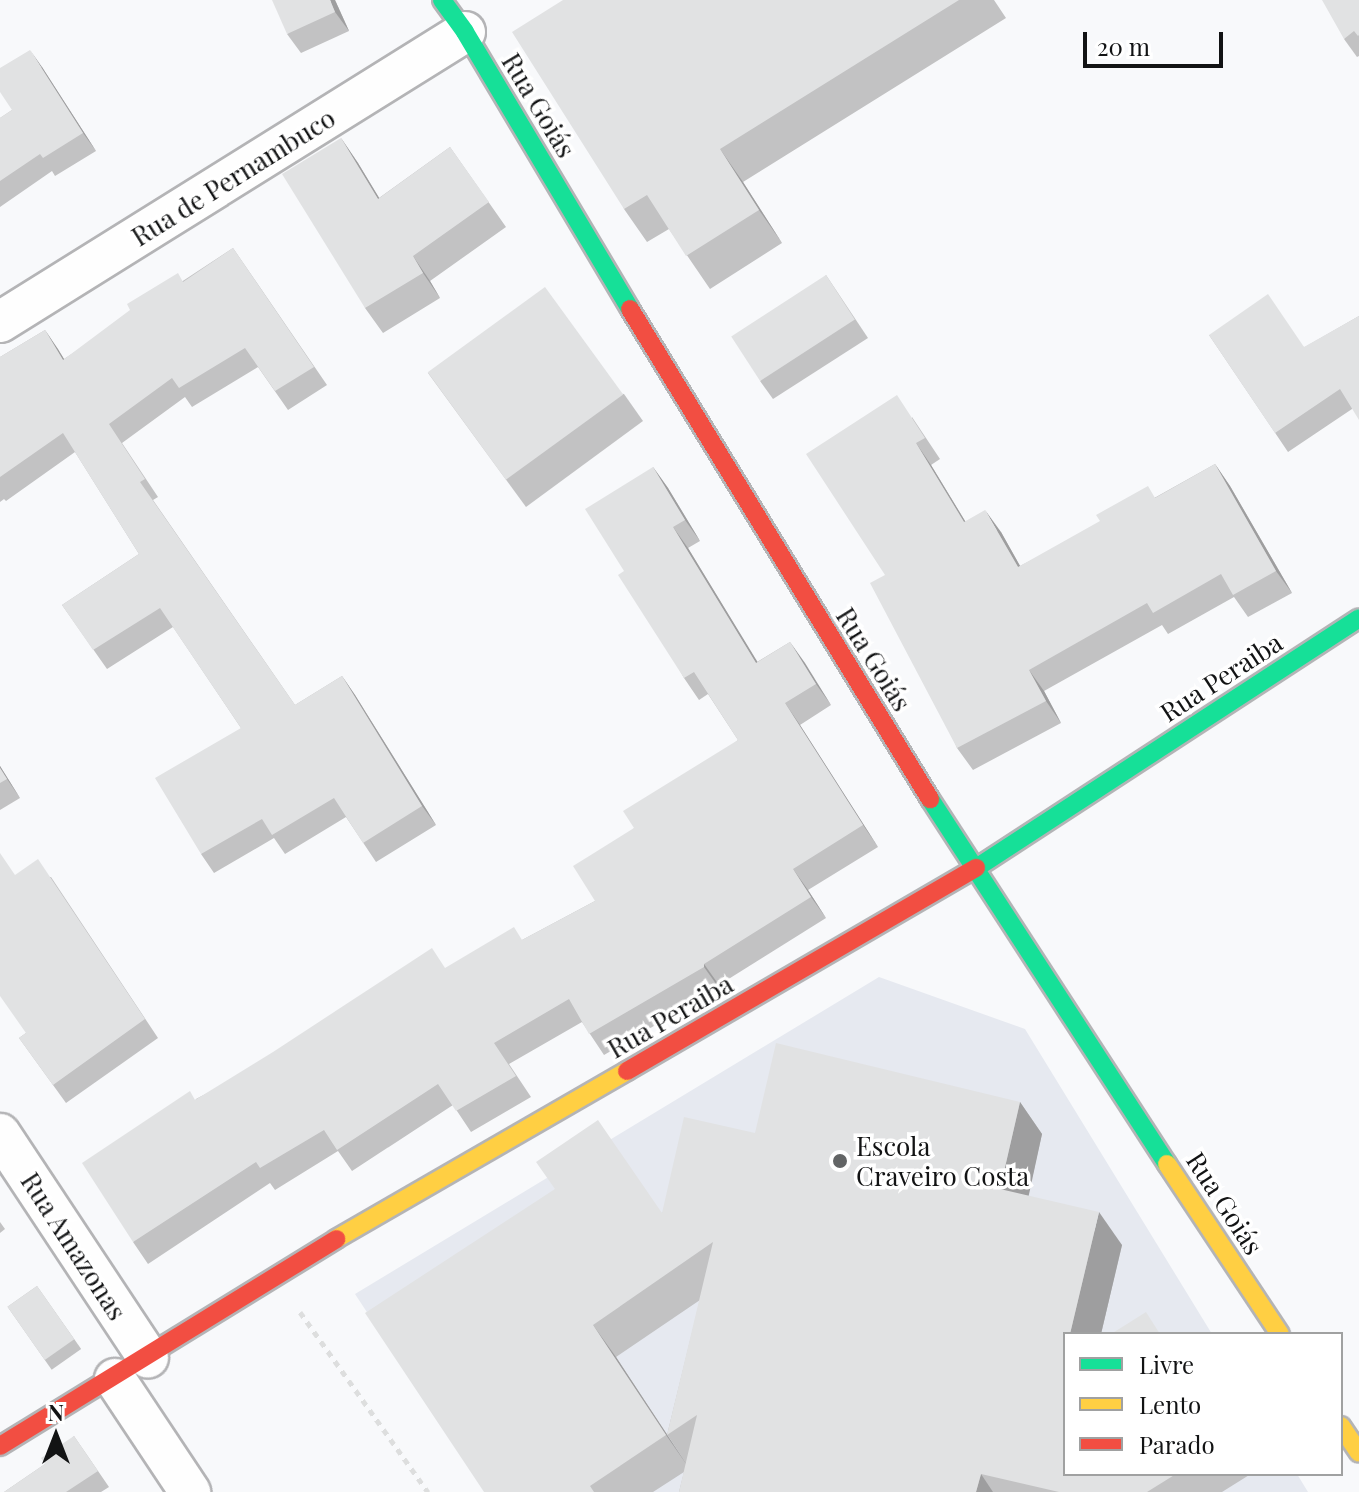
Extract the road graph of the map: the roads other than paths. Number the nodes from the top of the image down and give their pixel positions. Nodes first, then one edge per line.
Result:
1 (454, 16) edge
2 (0, 322) edge
3 (1359, 618) edge
4 (973, 870) junction
5 (0, 1134) edge
6 (1279, 1332) edge
7 (131, 1368) junction
8 (1343, 1429) edge
9 (0, 1446) edge
10 (1359, 1453) edge
11 (190, 1492) edge

1 - 2 street, Rua de Pernambuco
1 - 4 street, Rua Goiás
3 - 4 street, Rua Peraiba
4 - 6 street, Rua Goiás
4 - 7 street, Rua Peraiba
5 - 7 street, Rua Amazonas
7 - 9 street, Rua Peraiba
7 - 11 street, Rua Amazonas
8 - 10 street

